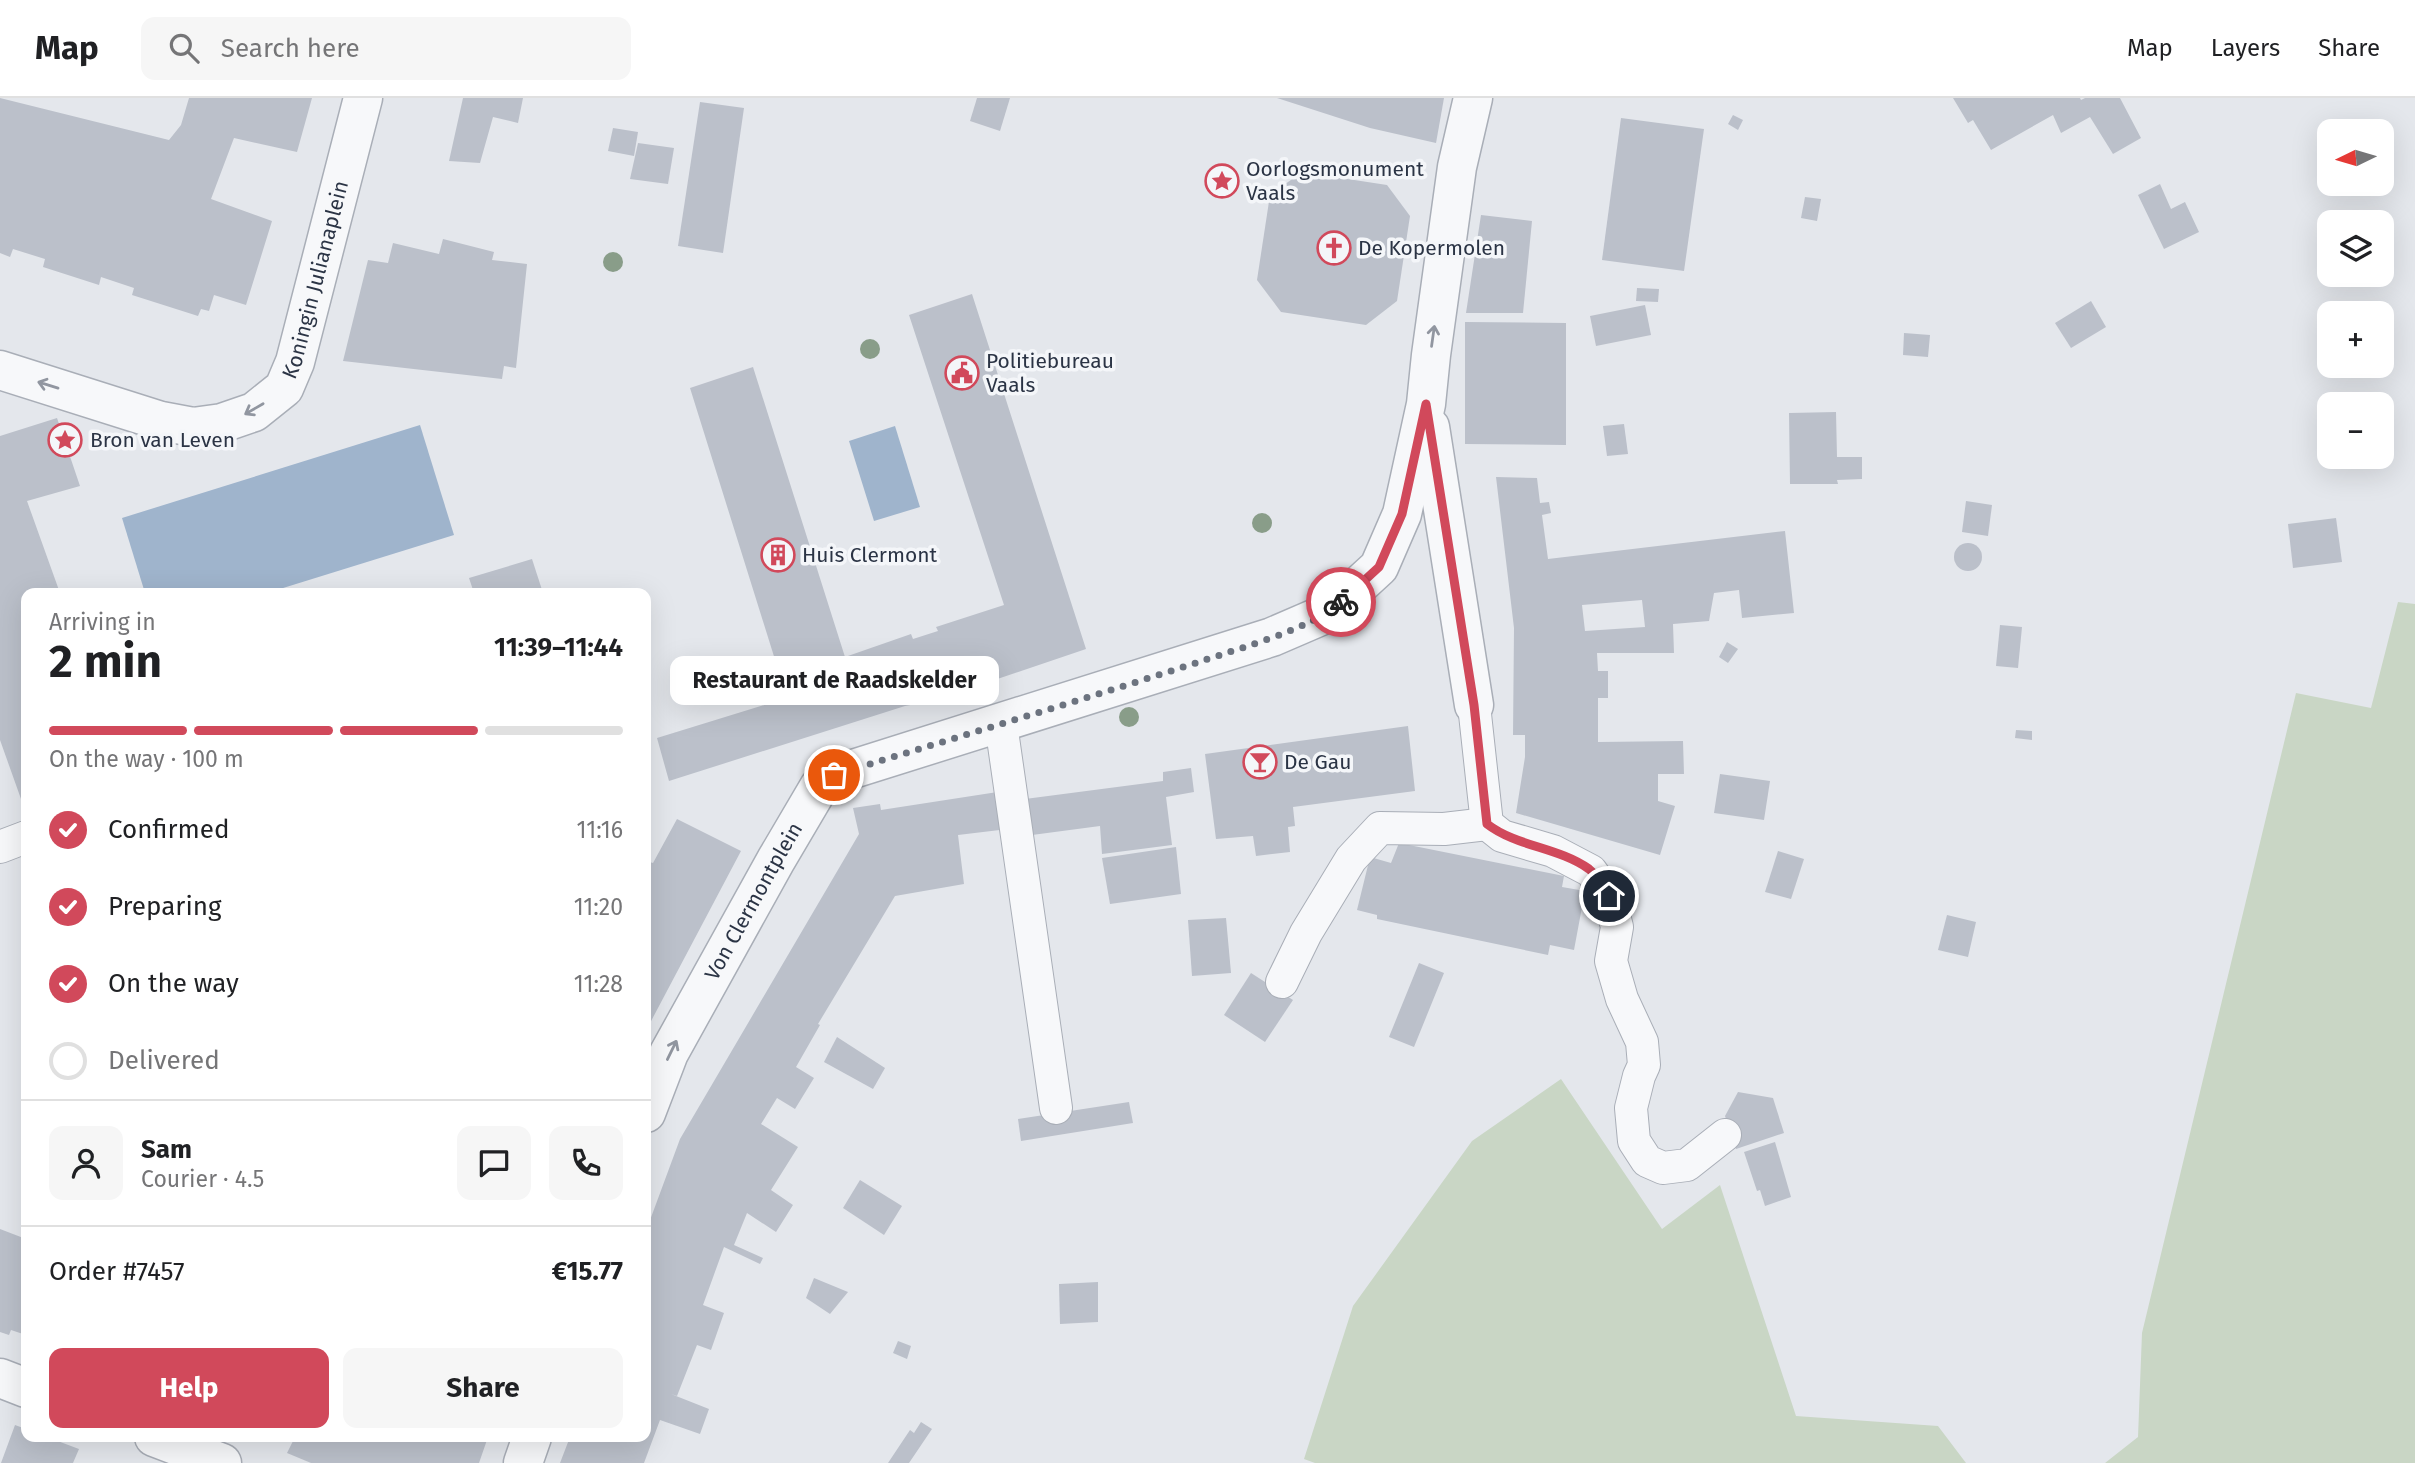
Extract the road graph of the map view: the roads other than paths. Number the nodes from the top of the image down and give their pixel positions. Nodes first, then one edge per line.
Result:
1 (363, 98) edge
2 (1472, 98) edge
3 (0, 370) edge
4 (1426, 404) junction
5 (1474, 705) joint
6 (1000, 724) junction
7 (1487, 824) junction
8 (21, 839) edge
9 (0, 847) edge
10 (1282, 982) dead end
11 (651, 1100) edge
12 (1056, 1108) dead end
13 (1725, 1135) dead end
14 (0, 1378) edge
15 (21, 1386) edge
16 (166, 1442) edge
17 (530, 1442) edge
18 (222, 1463) edge
19 (523, 1463) edge

1 -> 3 street, Koningin Julianaplein
4 -> 2 street, Von Clermontplein
4 - 5 street, Von Clermontplein
4 - 6 street, Von Clermontplein
5 - 7 lane
11 -> 6 street, Von Clermontplein
6 - 12 lane
7 - 10 lane
7 - 13 lane
8 - 9 lane
14 - 15 street
16 - 18 street
17 - 19 street

